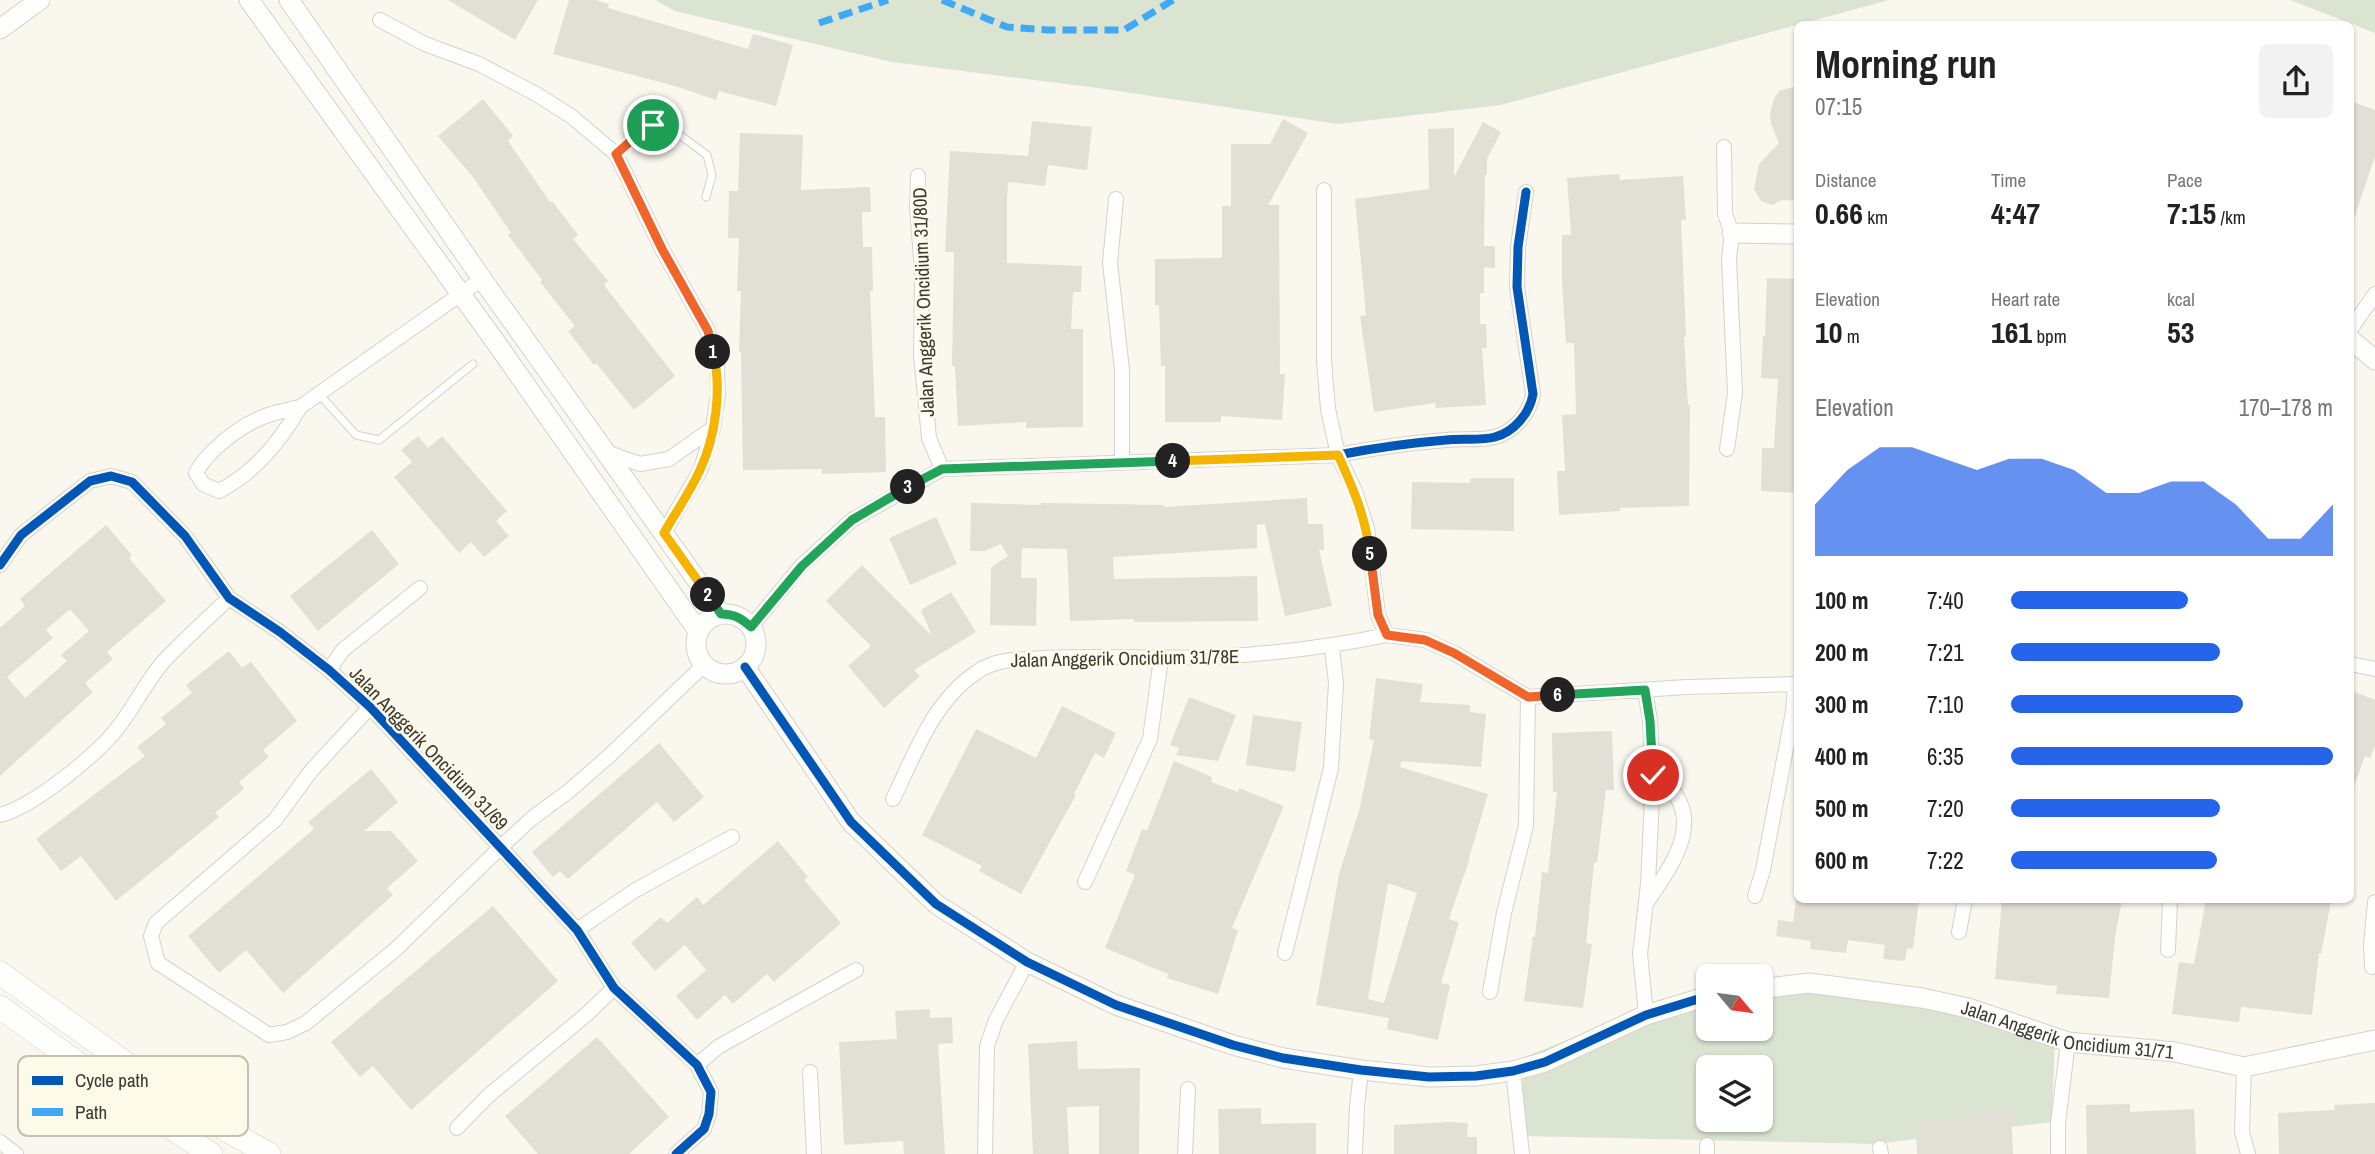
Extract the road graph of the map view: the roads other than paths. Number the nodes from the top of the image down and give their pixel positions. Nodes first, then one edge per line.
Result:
1 (40, 0) edge
2 (249, 0) edge
3 (289, 0) edge
4 (380, 20) dead end
5 (0, 29) edge
6 (1724, 147) dead end
7 (616, 154) junction
8 (918, 176) dead end
9 (1324, 190) dead end
10 (1526, 192) dead end
11 (706, 197) dead end
12 (1116, 200) dead end
13 (1732, 233) junction
14 (1794, 234) edge
15 (482, 279) junction
16 (461, 294) junction
17 (2375, 294) edge
18 (2354, 324) edge
19 (2354, 342) edge
20 (2375, 360) edge
21 (473, 364) dead end
22 (318, 394) junction
23 (300, 407) junction
24 (713, 428) junction
25 (1727, 449) dead end
26 (606, 452) junction
27 (1338, 455) junction
28 (1122, 463) junction
29 (942, 469) junction
30 (664, 533) junction
31 (0, 565) edge
32 (420, 588) dead end
33 (229, 598) junction
34 (721, 614) junction
35 (751, 627) junction
36 (698, 631) junction
37 (1387, 635) junction
38 (1332, 647) junction
39 (1161, 657) junction
40 (704, 665) junction
41 (2354, 665) edge
42 (745, 667) junction
43 (2375, 669) edge
44 (329, 670) junction
45 (1794, 685) edge
46 (1645, 690) junction
47 (1528, 697) junction
48 (1794, 703) edge
49 (370, 707) junction
50 (1653, 775) junction
51 (893, 799) dead end
52 (0, 815) edge
53 (732, 837) dead end
54 (500, 847) junction
55 (1085, 882) dead end
56 (1755, 896) dead end
57 (2375, 902) edge
58 (1964, 903) edge
59 (2170, 903) edge
60 (1646, 905) junction
61 (577, 930) junction
62 (1959, 932) dead end
63 (2168, 950) dead end
64 (1285, 953) dead end
65 (1027, 962) junction
66 (2372, 967) dead end
67 (856, 970) dead end
68 (0, 973) edge
69 (1773, 987) edge
70 (614, 988) junction
71 (1490, 992) dead end
72 (1696, 1000) edge
73 (0, 1007) edge
74 (1646, 1015) junction
75 (2375, 1040) edge
76 (2068, 1042) junction
77 (68, 1056) edge
78 (115, 1056) edge
79 (696, 1065) junction
80 (2244, 1066) junction
81 (1361, 1070) junction
82 (1513, 1071) junction
83 (810, 1072) dead end
84 (1188, 1089) dead end
85 (457, 1128) dead end
86 (184, 1136) edge
87 (237, 1136) edge
88 (0, 1142) edge
89 (16, 1154) edge
90 (211, 1154) edge
91 (269, 1154) edge
92 (676, 1154) edge
93 (814, 1154) edge
94 (985, 1154) edge
95 (1185, 1154) edge
96 (1355, 1154) edge
97 (1522, 1154) edge
98 (2058, 1154) edge
99 (2248, 1154) edge

1 - 5 street
2 - 16 street
3 - 15 street
4 - 7 street
6 - 13 street
7 - 11 lane
7 - 24 street
8 - 29 street, Jalan Anggerik Oncidium 31/80D
9 - 27 street
10 - 27 street
12 - 28 street
13 - 14 street
13 - 25 street
15 - 16 street
15 - 26 street
16 - 22 street
16 - 36 street
17 - 18 street
19 - 20 street
21 - 22 lane
22 - 23 street
23 - 23 street
24 - 26 street
24 - 30 street
26 - 30 street
27 - 28 street
27 - 37 street
28 - 29 street
29 - 35 street
30 - 34 street
31 - 33 street, Jalan Anggerik Oncidium 31/69
32 - 44 street
33 - 44 street, Jalan Anggerik Oncidium 31/69
33 - 52 street
34 - 35 street
34 - 36 street
35 - 42 street
36 - 40 street
37 - 38 street, Jalan Anggerik Oncidium 31/78E
37 - 47 street, Jalan Anggerik Oncidium 31/78E
38 - 39 street, Jalan Anggerik Oncidium 31/78E
38 - 64 street
39 - 51 street, Jalan Anggerik Oncidium 31/78E
39 - 55 street
40 - 42 street
40 - 54 street
41 - 43 street
42 - 65 street
44 - 49 street, Jalan Anggerik Oncidium 31/69
45 - 46 street
46 - 47 street
46 - 50 street
47 - 71 street
48 - 56 street
49 - 54 street, Jalan Anggerik Oncidium 31/69
49 - 54 street
50 - 60 street
50 - 60 street
53 - 61 street
54 - 61 street, Jalan Anggerik Oncidium 31/69
57 - 66 street
58 - 62 street
59 - 63 street
60 - 74 street
61 - 70 street, Jalan Anggerik Oncidium 31/69
65 - 81 street
65 - 94 street
67 - 79 street
68 - 78 main road
69 - 76 street, Jalan Anggerik Oncidium 31/71
70 - 79 street, Jalan Anggerik Oncidium 31/69
70 - 85 street
72 - 74 street
73 - 77 main road
74 - 82 street
75 - 80 street, Jalan Anggerik Oncidium 31/71
76 - 80 street, Jalan Anggerik Oncidium 31/71
76 - 98 street
79 - 92 street, Jalan Anggerik Oncidium 31/69
80 - 99 street
81 - 82 street
81 - 96 street
82 - 97 street
83 - 93 street
84 - 95 street
86 - 90 main road
87 - 91 main road
88 - 89 street

